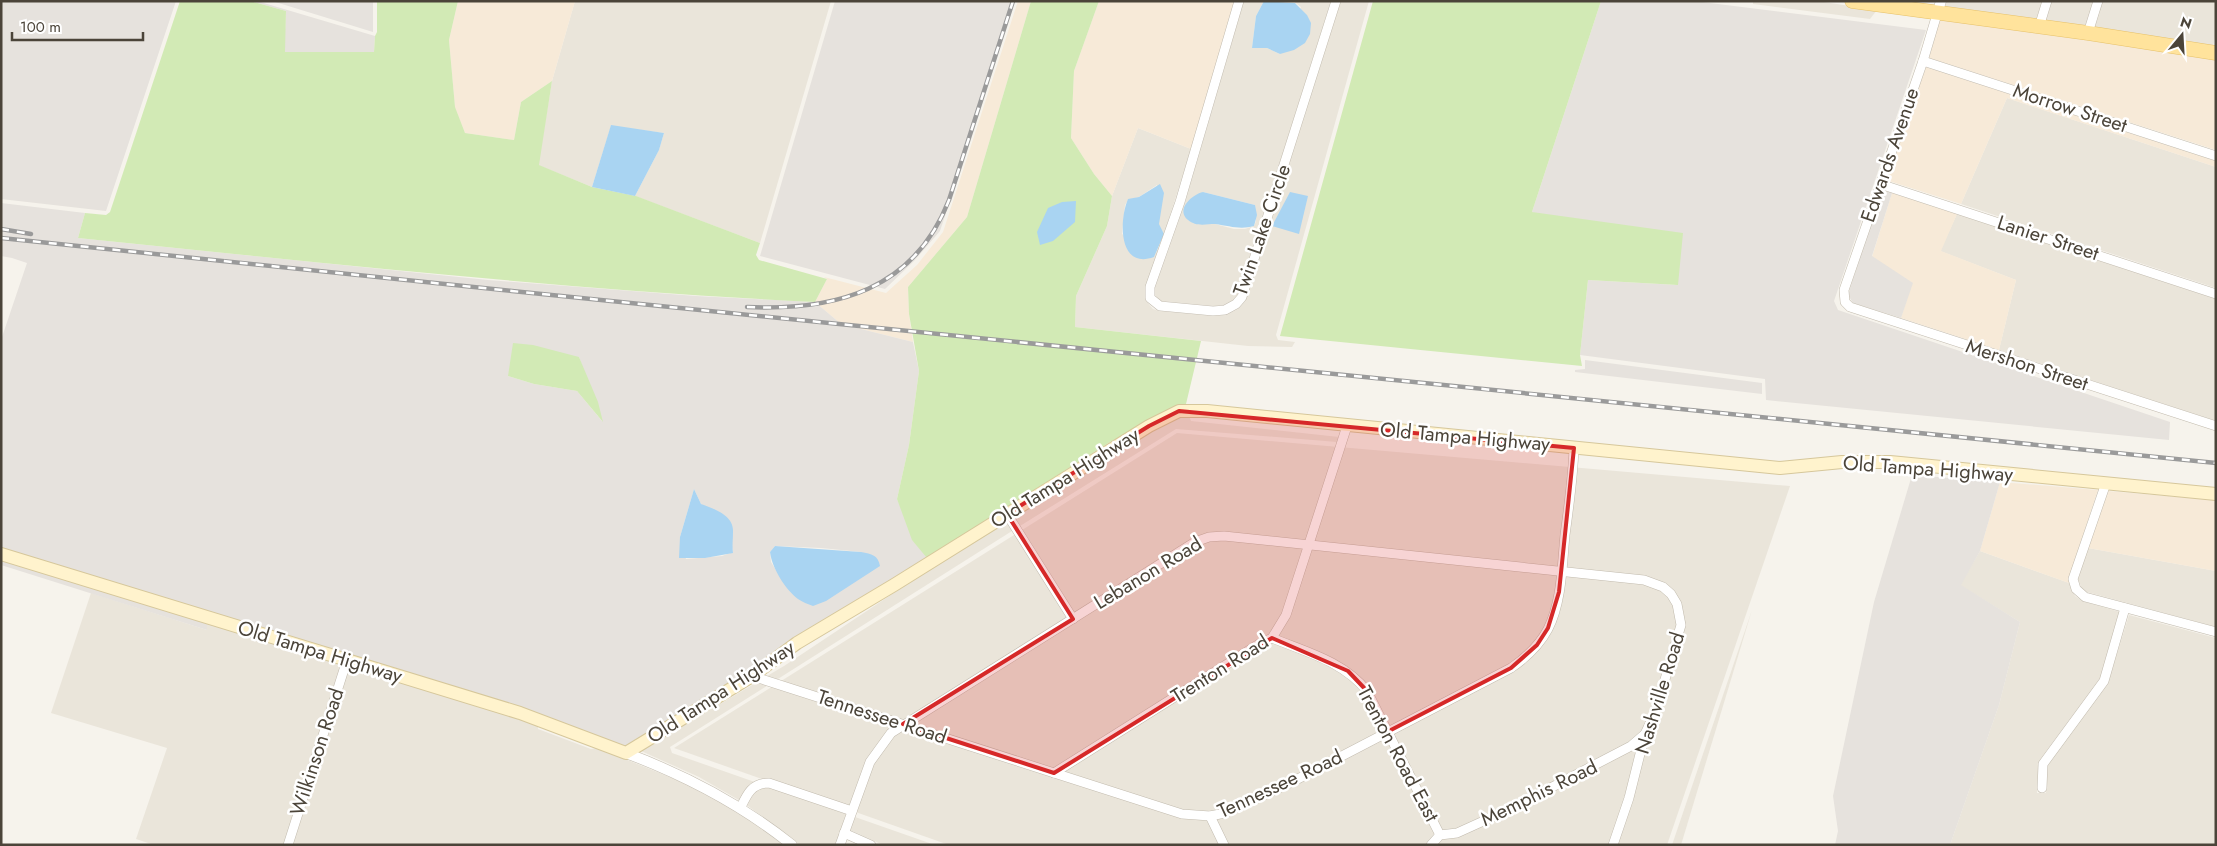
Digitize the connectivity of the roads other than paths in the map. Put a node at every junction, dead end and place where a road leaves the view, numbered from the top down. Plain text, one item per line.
1 (1239, 1) edge
2 (1336, 1) edge
3 (1852, 1) edge
4 (2047, 1) edge
5 (2098, 1) edge
6 (1939, 7) edge
7 (2039, 27) junction
8 (2088, 33) junction
9 (2216, 54) edge
10 (1923, 61) junction
11 (2216, 156) edge
12 (1880, 184) junction
13 (2216, 294) edge
14 (1844, 296) joint
15 (1347, 426) junction
16 (2216, 426) edge
17 (1574, 448) junction
18 (2106, 483) junction
19 (2216, 494) edge
20 (1008, 514) junction
21 (1309, 545) junction
22 (1, 554) edge
23 (1561, 572) junction
24 (2125, 608) junction
25 (1073, 618) junction
26 (2216, 632) edge
27 (1272, 638) junction
28 (347, 660) junction
29 (752, 676) junction
30 (903, 724) junction
31 (1387, 732) junction
32 (1645, 734) junction
33 (626, 753) junction
34 (1054, 773) junction
35 (2042, 788) dead end
36 (741, 807) junction
37 (852, 811) junction
38 (1210, 816) junction
39 (844, 833) junction
40 (1440, 835) junction
41 (288, 845) edge
42 (792, 845) edge
43 (840, 845) edge
44 (871, 845) edge
45 (1224, 845) edge
46 (1431, 845) edge
47 (1613, 845) edge

1 - 2 street, Twin Lake Circle
3 - 6 main road
4 - 7 street
5 - 8 street
6 - 7 main road
6 - 10 street, Edwards Avenue
7 - 8 main road
8 - 9 main road
10 - 11 street, Morrow Street
10 - 12 street, Edwards Avenue
12 - 13 street, Lanier Street
12 - 14 street, Edwards Avenue
14 - 16 street, Mershon Street
15 - 17 main road, Old Tampa Highway
15 - 20 main road, Old Tampa Highway
15 - 21 street, Trenton Road
17 - 18 main road, Old Tampa Highway
17 - 23 street, Tennessee Road
18 - 19 main road, Old Tampa Highway
18 - 24 street
20 - 25 street
20 - 29 main road, Old Tampa Highway
21 - 23 street, Lebanon Road
21 - 25 street, Lebanon Road
21 - 27 street, Trenton Road
22 - 28 main road, Old Tampa Highway
23 - 31 street, Tennessee Road
23 - 32 street, Nashville Road
24 - 26 street
24 - 35 street
25 - 30 street, Lebanon Road
27 - 31 street, Trenton Road East
27 - 34 street, Trenton Road
28 - 33 main road, Old Tampa Highway
28 - 41 street, Wilkinson Road
29 - 30 street, Tennessee Road
29 - 33 main road, Old Tampa Highway
30 - 34 street, Tennessee Road
30 - 37 street, Lebanon Road
31 - 38 street, Tennessee Road
31 - 40 street, Trenton Road East
32 - 40 street, Memphis Road
32 - 47 street, Nashville Road
33 - 36 street
34 - 38 street, Tennessee Road
36 - 37 street
36 - 42 street
37 - 39 street, Lebanon Road
38 - 45 street
39 - 43 street, Lebanon Road
39 - 44 street
40 - 46 street

